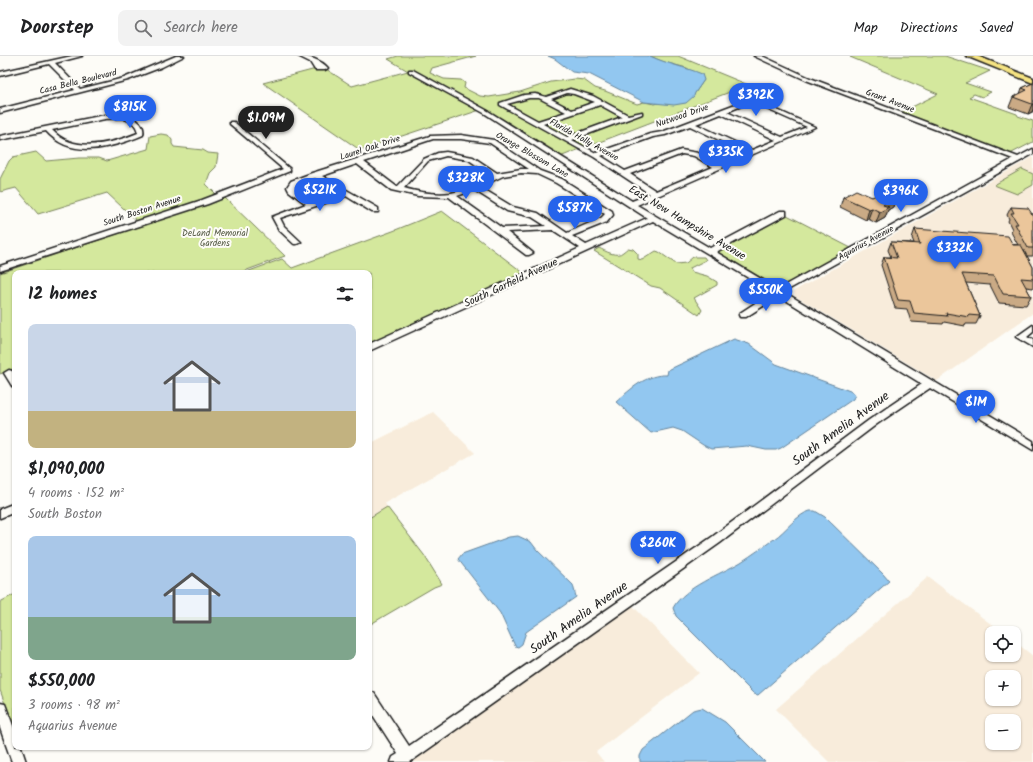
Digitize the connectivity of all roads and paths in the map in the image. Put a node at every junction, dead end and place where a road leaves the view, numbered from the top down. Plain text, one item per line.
1 (79, 56) edge
2 (181, 56) edge
3 (757, 56) edge
4 (970, 56) edge
5 (305, 57) edge
6 (313, 62) dead end
7 (51, 63) junction
8 (411, 71) dead end
9 (0, 74) edge
10 (1033, 81) edge
11 (79, 91) junction
12 (735, 93) dead end
13 (546, 99) junction
14 (752, 100) junction
15 (599, 103) junction
16 (0, 111) edge
17 (571, 112) junction
18 (722, 112) junction
19 (640, 113) dead end
20 (628, 118) junction
21 (232, 123) dead end
22 (537, 124) junction
23 (690, 124) junction
24 (48, 129) junction
25 (461, 137) joint
26 (0, 138) edge
27 (565, 140) junction
28 (782, 140) junction
29 (1033, 151) edge
30 (752, 153) junction
31 (596, 156) junction
32 (1018, 159) junction
33 (359, 162) junction
34 (719, 167) junction
35 (538, 172) junction
36 (625, 174) junction
37 (315, 175) junction
38 (497, 176) junction
39 (474, 187) junction
40 (399, 189) junction
41 (347, 193) junction
42 (656, 194) junction
43 (451, 195) junction
44 (592, 203) junction
45 (632, 204) junction
46 (312, 205) junction
47 (375, 210) dead end
48 (575, 211) dead end
49 (783, 213) dead end
50 (653, 218) junction
51 (554, 228) junction
52 (500, 230) junction
53 (566, 236) junction
54 (297, 242) dead end
55 (585, 248) junction
56 (711, 251) junction
57 (529, 253) dead end
58 (0, 269) edge
59 (778, 292) junction
60 (743, 314) dead end
61 (1033, 328) edge
62 (1033, 344) edge
63 (372, 347) edge
64 (9, 373) dead end
65 (12, 378) edge
66 (930, 383) junction
67 (1033, 446) edge
68 (12, 508) edge
69 (0, 514) edge
70 (372, 702) edge
71 (0, 709) edge
72 (12, 742) edge
73 (15, 750) edge
74 (403, 759) edge
75 (19, 762) edge

1 - 7 street
2 - 11 street, Casa Bella Boulevard
3 - 32 street, Grant Avenue
4 - 10 main road
5 - 6 street
7 - 9 street
7 - 11 street
8 - 45 street, East New Hampshire Avenue
11 - 16 street, Casa Bella Boulevard
12 - 14 street
13 - 15 street
13 - 17 street
13 - 22 street, Florida Holly Avenue
14 - 18 street, Nutwood Drive
14 - 28 street
15 - 17 street
15 - 20 street
17 - 22 street
18 - 23 street, Nutwood Drive
18 - 28 street
19 - 20 street
20 - 27 street
21 - 58 street, South Boston Avenue
22 - 27 street, Florida Holly Avenue
23 - 30 street
23 - 31 street, Nutwood Drive
24 - 24 street
24 - 26 street
25 - 33 street, Laurel Oak Drive
25 - 35 street, Orange Blossom Lane
27 - 31 street, Florida Holly Avenue
28 - 30 street
29 - 32 street, Aquarius Avenue
30 - 34 street
31 - 36 street, Florida Holly Avenue
32 - 59 street, Aquarius Avenue
33 - 37 street, Laurel Oak Drive
33 - 40 street
34 - 36 street
34 - 42 street
35 - 38 street
35 - 44 street, Orange Blossom Lane
36 - 42 street, Florida Holly Avenue
37 - 41 street
37 - 46 street, Laurel Oak Drive
38 - 39 street
38 - 40 street
39 - 43 street
39 - 51 street
40 - 43 street
41 - 46 street
41 - 47 street
42 - 45 street
43 - 52 street
44 - 48 street
44 - 53 street, Orange Blossom Lane
45 - 50 street, East New Hampshire Avenue
46 - 54 street
49 - 56 street
50 - 55 street, South Garfield Avenue
50 - 56 street, East New Hampshire Avenue
51 - 52 street
51 - 53 street
52 - 57 street
53 - 55 street
55 - 63 street, South Garfield Avenue
56 - 59 street, East New Hampshire Avenue
59 - 60 street, Aquarius Avenue
59 - 66 street, East New Hampshire Avenue
61 - 62 street
64 - 65 street
66 - 67 street, East New Hampshire Avenue
66 - 74 street, South Amelia Avenue
68 - 69 street
70 - 74 street
71 - 72 street
73 - 75 street

